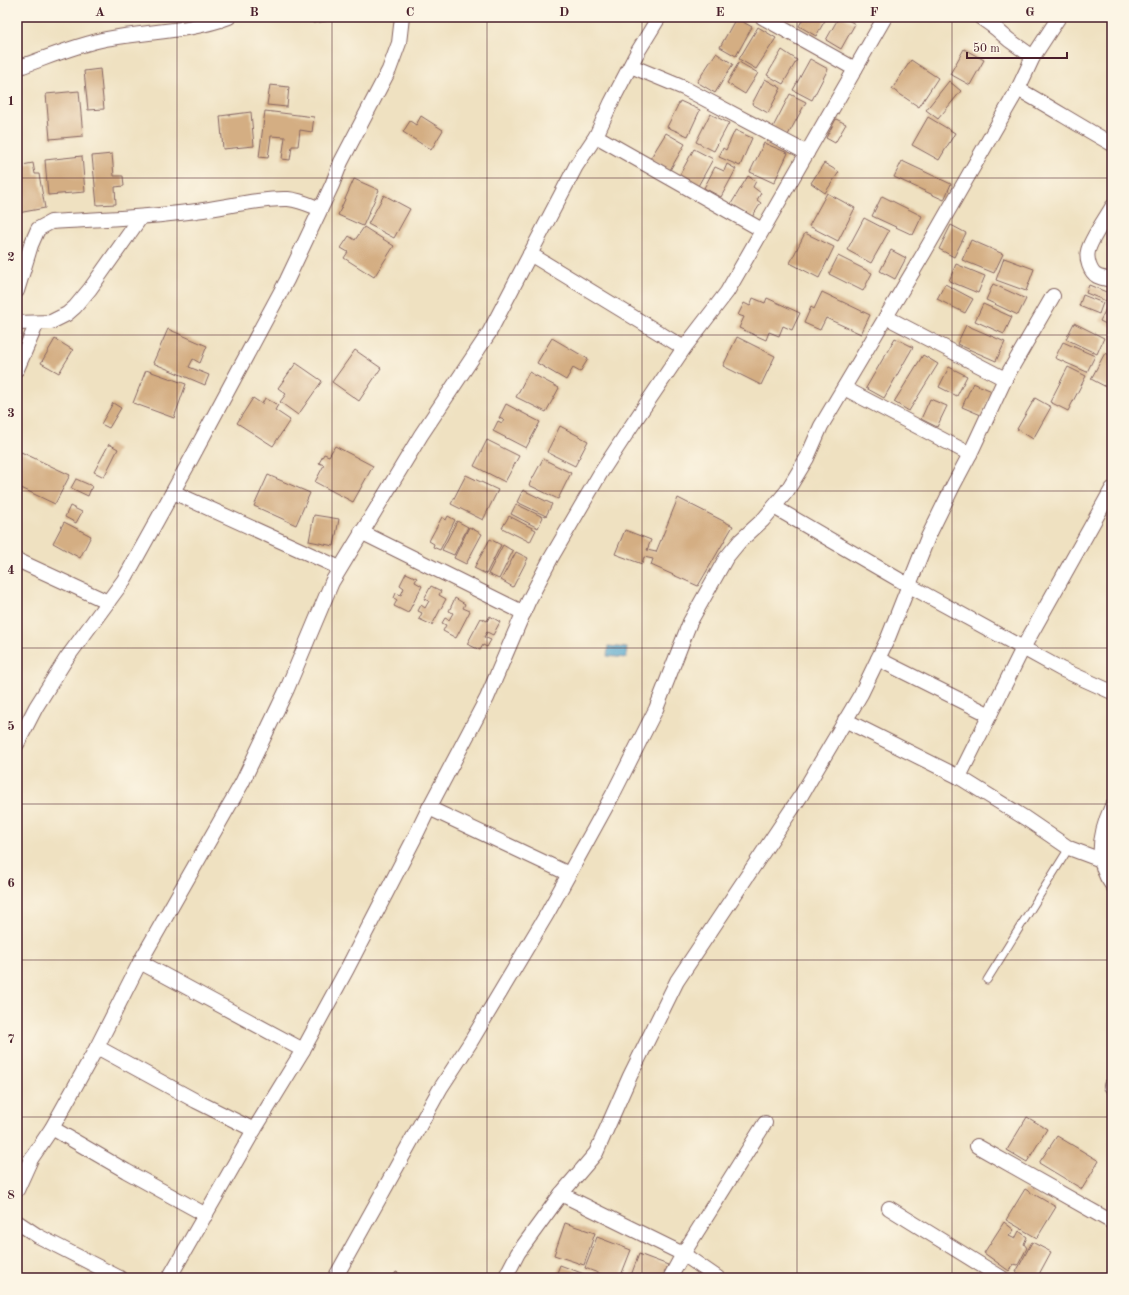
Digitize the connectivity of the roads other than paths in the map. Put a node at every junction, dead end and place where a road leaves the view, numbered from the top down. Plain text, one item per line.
1 (229, 17) edge
2 (402, 17) edge
3 (659, 17) edge
4 (762, 17) edge
5 (885, 17) edge
6 (980, 17) edge
7 (1059, 17) edge
8 (996, 22) edge
9 (1033, 57) junction
10 (631, 66) junction
11 (17, 68) edge
12 (855, 70) junction
13 (1018, 89) junction
14 (596, 136) junction
15 (1112, 144) edge
16 (807, 153) junction
17 (1112, 208) edge
18 (320, 209) junction
19 (141, 217) junction
20 (762, 230) junction
21 (530, 254) junction
22 (1112, 280) edge
23 (17, 291) edge
24 (1053, 296) dead end
25 (886, 317) junction
26 (17, 323) edge
27 (37, 323) junction
28 (684, 348) junction
29 (17, 369) edge
30 (1005, 379) junction
31 (844, 388) junction
32 (970, 454) junction
33 (1112, 488) edge
34 (173, 492) junction
35 (774, 508) junction
36 (361, 532) junction
37 (17, 560) edge
38 (340, 568) junction
39 (908, 585) junction
40 (108, 602) junction
41 (524, 613) junction
42 (1023, 648) junction
43 (878, 659) junction
44 (1112, 692) edge
45 (990, 715) junction
46 (845, 720) junction
47 (17, 744) edge
48 (959, 777) junction
49 (1112, 806) edge
50 (429, 808) junction
51 (1069, 848) junction
52 (1101, 860) junction
53 (569, 874) junction
54 (1112, 885) edge
55 (140, 962) junction
56 (987, 980) dead end
57 (97, 1047) junction
58 (303, 1050) junction
59 (765, 1123) dead end
60 (52, 1128) junction
61 (254, 1130) junction
62 (977, 1146) dead end
63 (17, 1190) edge
64 (561, 1194) junction
65 (889, 1208) dead end
66 (206, 1215) junction
67 (17, 1222) edge
68 (1112, 1222) edge
69 (683, 1254) junction
70 (120, 1278) edge
71 (169, 1278) edge
72 (334, 1278) edge
73 (504, 1278) edge
74 (670, 1278) edge
75 (718, 1278) edge
76 (1002, 1278) edge

1 - 11 street
2 - 18 street
3 - 10 street
4 - 12 street
5 - 12 street
6 - 8 street
7 - 9 street
8 - 9 street
9 - 13 street
10 - 14 street
10 - 16 street
12 - 16 street
13 - 15 street
13 - 25 street
14 - 20 street
14 - 21 street
16 - 20 street
17 - 22 street
18 - 19 street
18 - 34 street
19 - 23 street
19 - 27 street
20 - 28 street
21 - 28 street
21 - 36 street
24 - 30 street
25 - 30 street
25 - 31 street
26 - 27 street
27 - 29 street
28 - 41 street
30 - 32 street
31 - 32 street
31 - 35 street
32 - 39 street
33 - 42 street
34 - 38 street
34 - 40 street
35 - 39 street
35 - 53 street
36 - 38 street
36 - 41 street
37 - 40 street
38 - 55 street
39 - 42 street
39 - 43 street
40 - 47 street
41 - 50 street
42 - 44 street
42 - 45 street
43 - 45 street
43 - 46 street
45 - 48 street
46 - 48 street
46 - 64 street
48 - 51 street
49 - 52 street
50 - 53 street
50 - 58 street
51 - 52 street
51 - 56 lane
52 - 54 street
53 - 72 street
55 - 57 street
55 - 58 street
57 - 60 street
57 - 61 street
58 - 61 street
59 - 69 street
60 - 63 street
60 - 66 street
61 - 66 street
62 - 68 street
64 - 69 street
64 - 73 street
65 - 76 street
66 - 71 street
67 - 70 street
69 - 74 street
69 - 75 street

